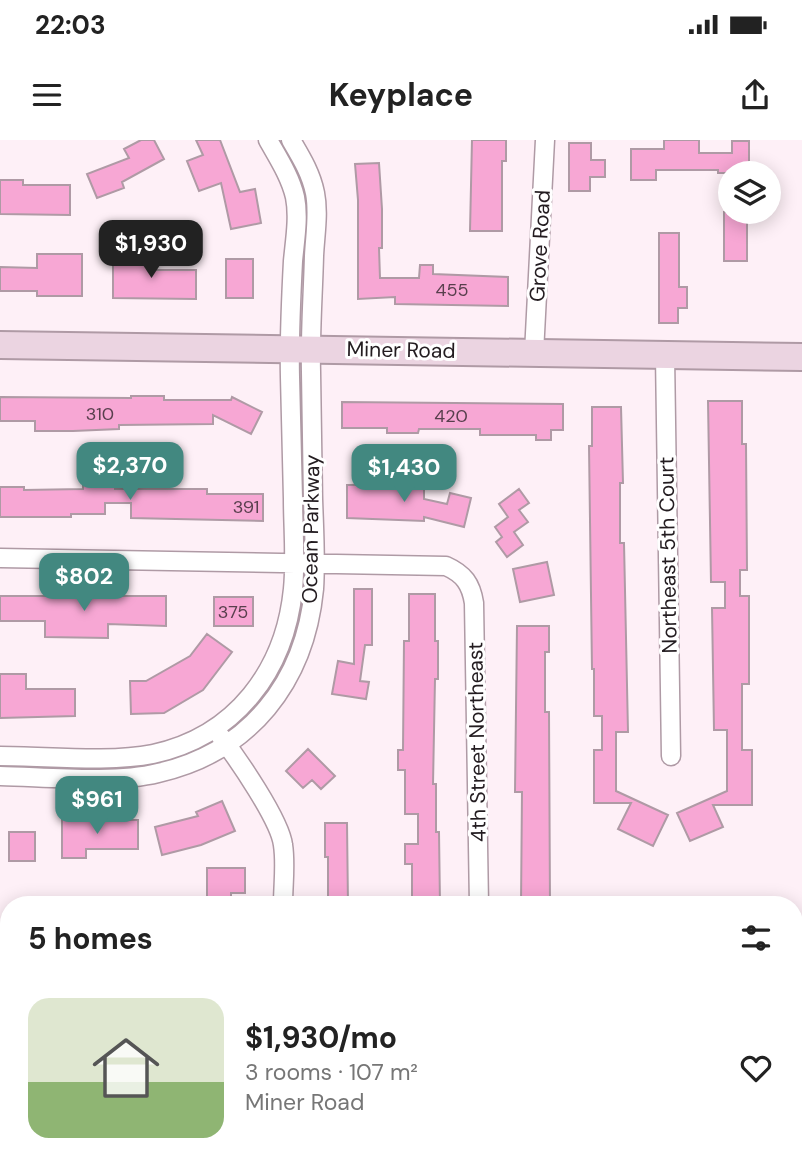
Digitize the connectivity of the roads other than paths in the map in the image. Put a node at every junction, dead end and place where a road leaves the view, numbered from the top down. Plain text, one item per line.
1 (268, 140) edge
2 (291, 140) edge
3 (545, 140) edge
4 (0, 345) edge
5 (300, 349) junction
6 (534, 352) junction
7 (665, 355) junction
8 (802, 357) edge
9 (0, 558) edge
10 (294, 562) junction
11 (314, 563) junction
12 (215, 729) junction
13 (227, 745) junction
14 (0, 756) edge
15 (671, 756) dead end
16 (0, 776) edge
17 (284, 896) edge
18 (479, 896) edge

1 - 5 street, Ocean Parkway
2 - 5 street, Ocean Parkway
3 - 6 street, Grove Road
4 - 5 street, Miner Road
5 - 6 street, Miner Road
5 - 10 street, Ocean Parkway
5 - 11 street, Ocean Parkway
6 - 7 street, Miner Road
7 - 8 street, Miner Road
7 - 15 street, Northeast 5th Court
9 - 10 street
10 - 11 street
10 - 12 street, Ocean Parkway
11 - 13 street, Ocean Parkway
11 - 18 street, 4th Street Northeast
12 - 13 street
12 - 14 street, Ocean Parkway
13 - 16 street, Ocean Parkway
13 - 17 street

